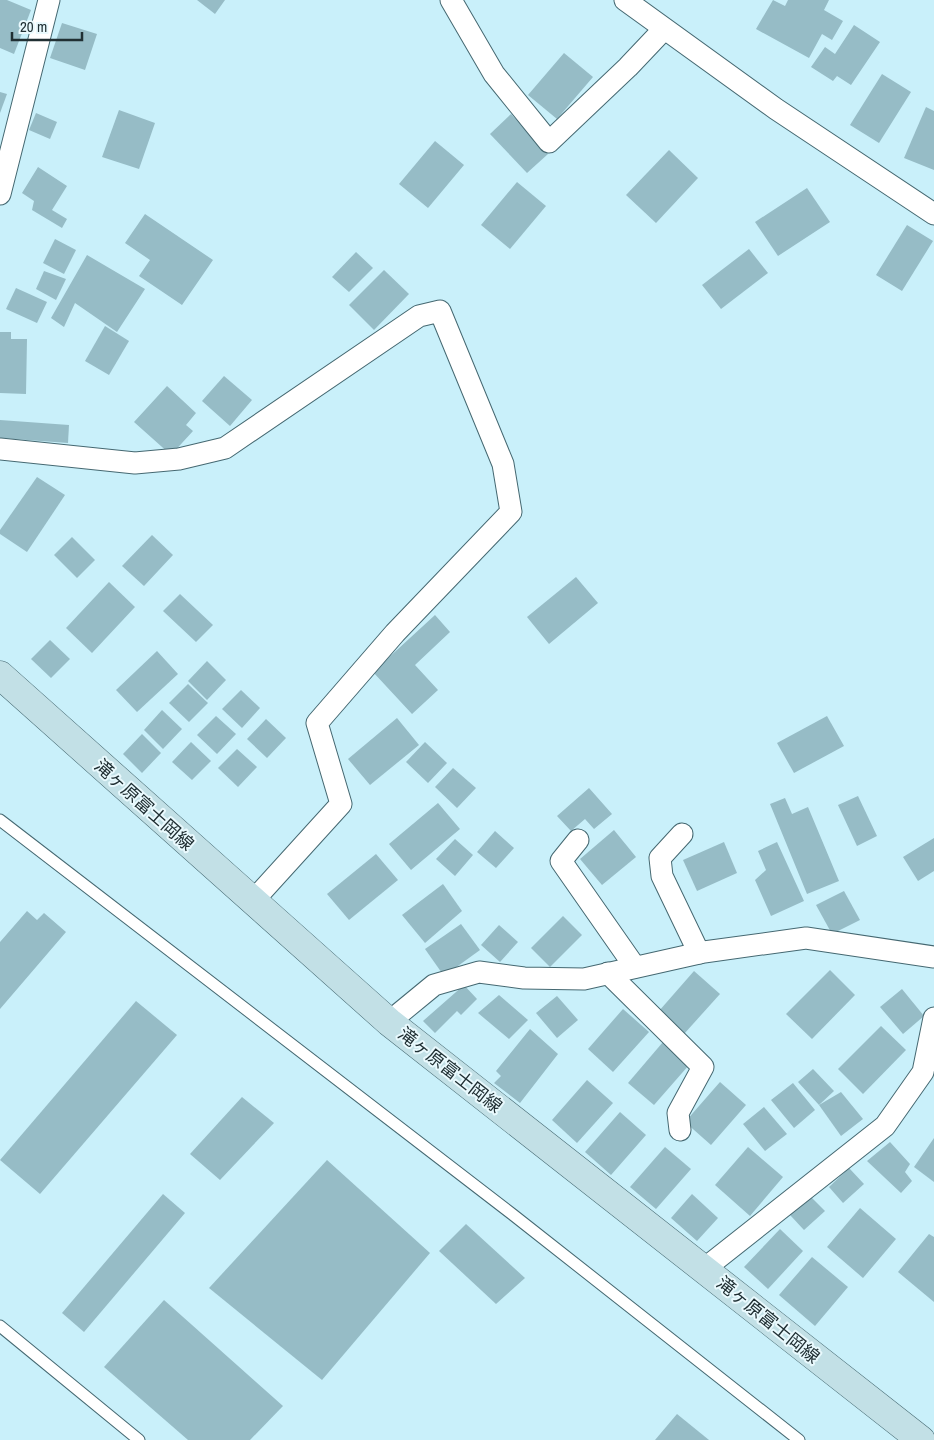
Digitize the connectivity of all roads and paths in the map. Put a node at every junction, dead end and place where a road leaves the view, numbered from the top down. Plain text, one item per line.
1 (49, 0) edge
2 (451, 0) edge
3 (625, 0) edge
4 (664, 29) junction
5 (0, 194) edge
6 (934, 214) edge
7 (0, 449) edge
8 (0, 675) edge
9 (0, 820) edge
10 (682, 834) dead end
11 (578, 840) dead end
12 (252, 902) junction
13 (698, 953) junction
14 (934, 957) edge
15 (635, 967) junction
16 (608, 973) junction
17 (934, 1018) edge
18 (389, 1022) junction
19 (680, 1130) dead end
20 (704, 1269) junction
21 (0, 1326) edge
22 (140, 1440) edge
23 (799, 1440) edge
24 (921, 1440) edge

1 - 5 street
2 - 4 street
3 - 4 street
4 - 6 street
7 - 12 street
8 - 12 main road, 滝ヶ原富士岡線
9 - 23 lane
10 - 13 street
11 - 15 street
12 - 18 main road, 滝ヶ原富士岡線
13 - 14 street
13 - 15 street
15 - 16 street
16 - 18 street
16 - 19 street
17 - 20 street
18 - 20 main road, 滝ヶ原富士岡線
20 - 24 main road, 滝ヶ原富士岡線
21 - 22 lane

